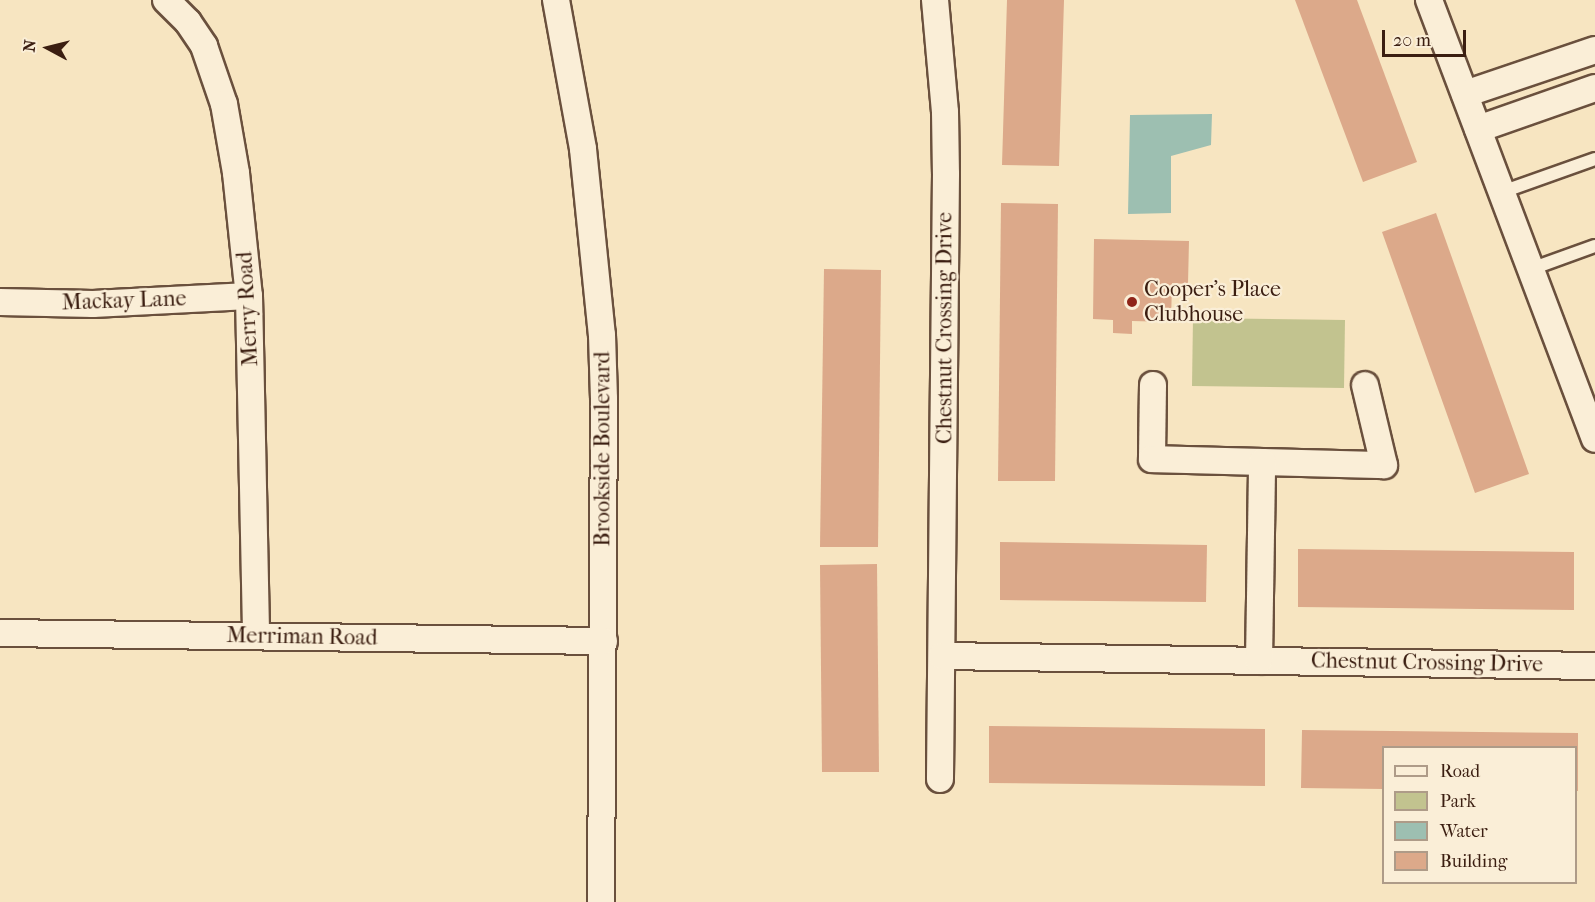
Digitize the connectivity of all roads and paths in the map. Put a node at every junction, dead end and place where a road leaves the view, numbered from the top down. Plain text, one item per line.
1 (166, 0) edge
2 (556, 0) edge
3 (935, 0) edge
4 (1429, 0) edge
5 (1595, 50) edge
6 (1595, 87) edge
7 (1465, 94) junction
8 (1478, 129) junction
9 (1595, 159) edge
10 (1502, 192) junction
11 (1595, 246) edge
12 (1531, 269) junction
13 (249, 296) junction
14 (0, 302) edge
15 (1153, 385) dead end
16 (1365, 385) dead end
17 (1595, 439) edge
18 (1262, 462) junction
19 (0, 633) edge
20 (256, 636) junction
21 (603, 641) junction
22 (942, 656) junction
23 (1259, 661) junction
24 (1595, 666) edge
25 (940, 779) dead end
26 (601, 902) edge

1 - 13 street, Merry Road
2 - 21 street, Brookside Boulevard
3 - 22 street, Chestnut Crossing Drive
4 - 7 street
5 - 7 street
6 - 8 street
7 - 8 street
8 - 10 street
9 - 10 lane
10 - 12 street
11 - 12 lane
12 - 17 street
13 - 14 street, Mackay Lane
13 - 20 street, Merry Road
15 - 18 street
16 - 18 street
18 - 23 street
19 - 20 street, Merriman Road
20 - 21 street, Merriman Road
21 - 26 street, Brookside Boulevard
22 - 23 street, Chestnut Crossing Drive
22 - 25 street, Chestnut Crossing Drive
23 - 24 street, Chestnut Crossing Drive

